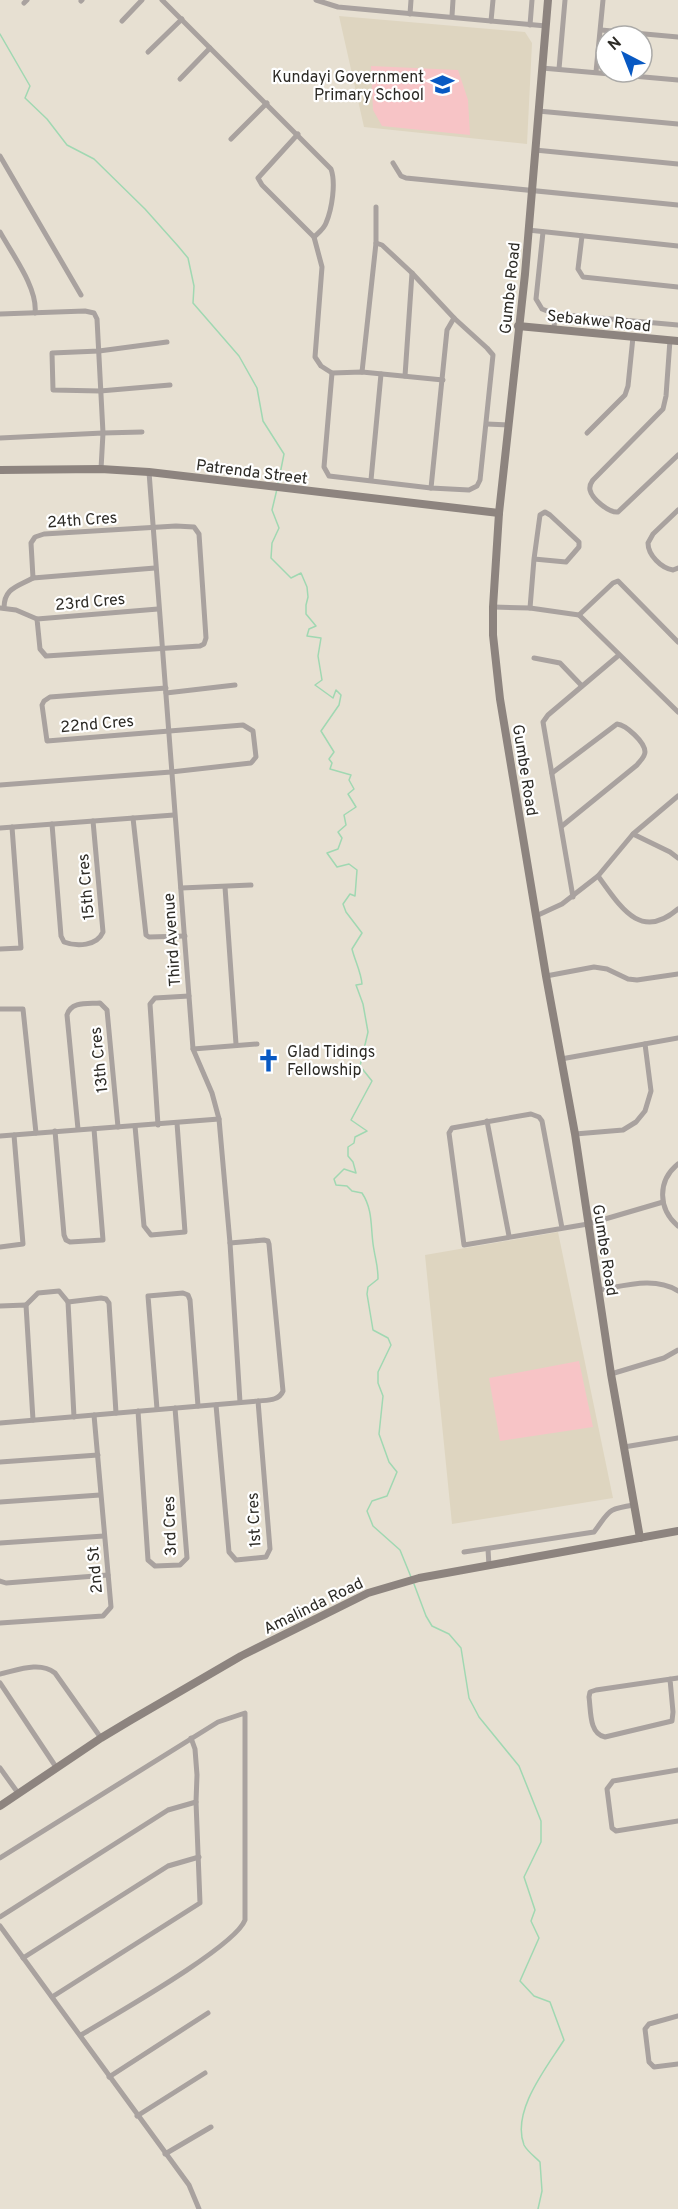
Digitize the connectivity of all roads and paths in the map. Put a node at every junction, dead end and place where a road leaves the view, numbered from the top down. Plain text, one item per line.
1 (142, 0) edge
2 (162, 0) edge
3 (316, 0) edge
4 (411, 0) edge
5 (453, 0) edge
6 (493, 0) edge
7 (532, 0) edge
8 (548, 0) edge
9 (565, 0) edge
10 (603, 0) edge
11 (410, 14) junction
12 (452, 16) junction
13 (182, 19) junction
14 (122, 21) dead end
15 (491, 21) junction
16 (601, 24) edge
17 (530, 25) junction
18 (546, 26) junction
19 (654, 35) edge
20 (678, 37) edge
21 (210, 48) junction
22 (148, 52) dead end
23 (542, 68) junction
24 (559, 69) junction
25 (594, 72) edge
26 (654, 78) edge
27 (180, 79) dead end
28 (678, 80) edge
29 (267, 104) junction
30 (538, 111) junction
31 (678, 124) edge
32 (298, 134) junction
33 (231, 139) dead end
34 (535, 150) junction
35 (0, 156) edge
36 (393, 163) dead end
37 (678, 164) edge
38 (531, 190) junction
39 (678, 205) edge
40 (376, 207) dead end
41 (528, 230) junction
42 (0, 232) edge
43 (543, 232) junction
44 (582, 236) junction
45 (314, 237) junction
46 (376, 243) junction
47 (678, 246) edge
48 (412, 273) junction
49 (678, 287) edge
50 (81, 295) dead end
51 (35, 313) junction
52 (0, 314) edge
53 (555, 314) junction
54 (454, 318) junction
55 (678, 325) edge
56 (518, 326) junction
57 (554, 329) junction
58 (633, 337) junction
59 (674, 340) edge
60 (167, 342) dead end
61 (99, 351) junction
62 (362, 372) junction
63 (332, 373) junction
64 (381, 374) junction
65 (405, 376) junction
66 (443, 380) junction
67 (170, 385) dead end
68 (100, 391) junction
69 (487, 424) junction
70 (509, 425) junction
71 (142, 432) dead end
72 (103, 433) junction
73 (587, 433) dead end
74 (0, 438) edge
75 (678, 455) edge
76 (101, 469) junction
77 (0, 470) edge
78 (149, 472) junction
79 (371, 480) junction
80 (431, 488) junction
81 (678, 510) edge
82 (499, 513) junction
83 (153, 528) junction
84 (534, 559) junction
85 (155, 568) junction
86 (678, 568) edge
87 (33, 578) junction
88 (493, 607) junction
89 (2, 608) edge
90 (530, 608) junction
91 (158, 609) junction
92 (579, 615) junction
93 (37, 619) junction
94 (678, 642) edge
95 (163, 650) junction
96 (619, 655) junction
97 (534, 658) dead end
98 (234, 685) dead end
99 (582, 686) junction
100 (166, 690) junction
101 (678, 712) edge
102 (169, 731) junction
103 (171, 772) junction
104 (552, 773) junction
105 (0, 785) edge
106 (678, 796) edge
107 (174, 815) junction
108 (134, 818) junction
109 (93, 821) junction
110 (52, 824) junction
111 (562, 826) junction
112 (12, 827) junction
113 (0, 828) edge
114 (633, 834) junction
115 (678, 858) edge
116 (598, 876) junction
117 (251, 885) dead end
118 (225, 887) junction
119 (181, 888) junction
120 (573, 897) junction
121 (678, 909) edge
122 (536, 916) junction
123 (185, 936) junction
124 (0, 949) edge
125 (678, 975) edge
126 (546, 976) junction
127 (189, 996) junction
128 (0, 1009) edge
129 (678, 1038) edge
130 (236, 1044) junction
131 (257, 1044) dead end
132 (645, 1044) junction
133 (193, 1049) junction
134 (561, 1059) junction
135 (219, 1119) junction
136 (487, 1121) junction
137 (177, 1123) junction
138 (158, 1125) junction
139 (135, 1126) junction
140 (118, 1128) junction
141 (78, 1129) junction
142 (94, 1129) junction
143 (55, 1131) junction
144 (36, 1133) junction
145 (575, 1134) junction
146 (14, 1135) junction
147 (0, 1136) edge
148 (678, 1164) edge
149 (663, 1202) junction
150 (588, 1224) junction
151 (678, 1226) edge
152 (562, 1228) junction
153 (509, 1236) junction
154 (230, 1243) junction
155 (0, 1247) edge
156 (599, 1290) junction
157 (678, 1291) edge
158 (68, 1302) junction
159 (26, 1305) junction
160 (0, 1306) edge
161 (678, 1350) edge
162 (610, 1374) junction
163 (258, 1401) junction
164 (240, 1402) junction
165 (216, 1405) junction
166 (198, 1406) junction
167 (175, 1408) junction
168 (157, 1409) junction
169 (138, 1411) junction
170 (116, 1413) junction
171 (94, 1415) junction
172 (74, 1416) junction
173 (33, 1420) junction
174 (0, 1423) edge
175 (678, 1438) edge
176 (624, 1448) junction
177 (98, 1455) junction
178 (0, 1462) edge
179 (100, 1495) junction
180 (0, 1502) edge
181 (634, 1505) junction
182 (678, 1532) edge
183 (104, 1536) junction
184 (640, 1538) junction
185 (0, 1543) edge
186 (488, 1549) junction
187 (464, 1552) dead end
188 (489, 1566) junction
189 (108, 1575) junction
190 (0, 1581) edge
191 (0, 1623) edge
192 (0, 1674) edge
193 (678, 1678) edge
194 (670, 1679) junction
195 (0, 1683) edge
196 (101, 1738) junction
197 (191, 1738) junction
198 (56, 1767) junction
199 (0, 1768) edge
200 (678, 1770) edge
201 (18, 1793) junction
202 (196, 1802) junction
203 (0, 1806) edge
204 (678, 1821) edge
205 (199, 1857) junction
206 (0, 1858) edge
207 (0, 1917) edge
208 (0, 1926) edge
209 (23, 1958) junction
210 (52, 1997) junction
211 (208, 2013) dead end
212 (678, 2016) edge
213 (81, 2035) junction
214 (678, 2064) edge
215 (205, 2073) dead end
216 (109, 2077) junction
217 (137, 2116) junction
218 (211, 2127) dead end
219 (165, 2154) junction
220 (199, 2209) edge

1 - 14 street
2 - 13 street
3 - 11 street
4 - 11 street
5 - 12 street
6 - 15 street
7 - 17 street
8 - 18 street, Gumbe Road
9 - 24 street
10 - 16 street
11 - 12 street
12 - 15 street
13 - 21 street
13 - 22 street
15 - 17 street
17 - 18 street
18 - 23 street, Gumbe Road
19 - 20 street
21 - 27 street
21 - 29 street
23 - 24 street
23 - 30 street, Gumbe Road
24 - 25 street
26 - 28 street
29 - 32 street
29 - 33 street
30 - 31 street
30 - 34 street, Gumbe Road
32 - 45 street
32 - 45 street
34 - 37 street
34 - 38 street, Gumbe Road
35 - 50 street
36 - 38 street
38 - 39 street
38 - 41 street, Gumbe Road
40 - 46 street
41 - 43 street
41 - 56 street, Gumbe Road
42 - 51 street
43 - 44 street
43 - 53 street
44 - 47 street
44 - 49 street
45 - 63 street
46 - 48 street
46 - 62 street
48 - 54 street
48 - 65 street
51 - 52 street
51 - 61 street
53 - 55 street
53 - 57 street
54 - 66 street
54 - 69 street
56 - 57 street, Sebakwe Road
56 - 70 street, Gumbe Road
57 - 58 street, Sebakwe Road
58 - 59 street, Sebakwe Road
58 - 73 street
59 - 75 street
60 - 61 street
61 - 68 street
61 - 68 street
62 - 63 street
62 - 64 street
63 - 79 street
64 - 65 street
64 - 79 street
65 - 66 street
66 - 80 street
67 - 68 street
68 - 72 street
69 - 70 street
69 - 80 street
70 - 82 street, Gumbe Road
71 - 72 street
72 - 74 street
72 - 76 street
76 - 77 street, Patrenda Street
76 - 78 street, Patrenda Street
78 - 82 street, Patrenda Street
78 - 83 street, Third Avenue
79 - 80 street
81 - 86 street
82 - 88 street, Gumbe Road
83 - 85 street, Third Avenue
83 - 87 street, 24th Cres
83 - 95 street, 24th Cres
84 - 84 street
84 - 90 street
85 - 87 street
85 - 91 street, Third Avenue
87 - 89 street
88 - 90 street
88 - 122 street, Gumbe Road
89 - 93 street
90 - 92 street
91 - 93 street, 23rd Cres
91 - 95 street, Third Avenue
92 - 94 street
92 - 96 street
93 - 95 street, 23rd Cres
95 - 100 street, Third Avenue
96 - 99 street
96 - 101 street
97 - 99 street
98 - 100 street
99 - 104 street
100 - 102 street, Third Avenue
100 - 102 street, 22nd Cres
102 - 103 street, Third Avenue
102 - 103 street
103 - 105 street
103 - 107 street, Third Avenue
104 - 111 street
104 - 111 street
106 - 114 street
107 - 108 street
107 - 119 street, Third Avenue
108 - 109 street
108 - 123 street
109 - 110 street
109 - 110 street, 15th Cres
110 - 112 street
111 - 120 street
112 - 113 street
112 - 124 street
114 - 115 street
114 - 116 street
116 - 120 street
116 - 121 street
117 - 118 street
118 - 119 street
118 - 130 street
119 - 123 street, Third Avenue
120 - 122 street
122 - 126 street, Gumbe Road
123 - 127 street, Third Avenue
125 - 126 street
126 - 134 street, Gumbe Road
127 - 133 street, Third Avenue
127 - 138 street
128 - 144 street
129 - 132 street
130 - 131 street
130 - 133 street
132 - 134 street
132 - 145 street
133 - 135 street, Third Avenue
134 - 145 street, Gumbe Road
135 - 137 street
135 - 154 street, Third Avenue
136 - 152 street
136 - 153 street
136 - 153 street
137 - 138 street
137 - 139 street
138 - 139 street
139 - 140 street
140 - 141 street, 13th Cres
140 - 142 street
141 - 142 street
141 - 143 street
142 - 143 street
143 - 144 street
144 - 146 street
145 - 150 street, Gumbe Road
146 - 147 street
146 - 155 street
148 - 149 street
149 - 150 street
149 - 151 street
150 - 152 street
150 - 156 street, Gumbe Road
152 - 153 street
154 - 163 street
154 - 164 street, Third Avenue
156 - 157 street
156 - 162 street, Gumbe Road
158 - 159 street
158 - 170 street
158 - 172 street
159 - 160 street
159 - 173 street
161 - 162 street
162 - 176 street, Gumbe Road
163 - 164 street
163 - 165 street, 1st Cres
164 - 165 street
165 - 166 street
166 - 167 street
166 - 168 street
167 - 168 street
167 - 169 street, 3rd Cres
168 - 169 street
169 - 170 street
170 - 171 street
171 - 172 street
171 - 177 street, 2nd St
172 - 173 street
173 - 174 street
175 - 176 street
176 - 181 street, Gumbe Road
177 - 178 street
177 - 179 street, 2nd St
179 - 180 street
179 - 183 street, 2nd St
181 - 184 street, Gumbe Road
181 - 186 street
182 - 184 street, Amalinda Road
183 - 185 street
183 - 189 street, 2nd St
184 - 188 street, Amalinda Road
186 - 187 street
186 - 188 street
188 - 196 street, Amalinda Road
189 - 190 street
189 - 191 street, 2nd St
192 - 196 street
193 - 194 street
194 - 194 street
195 - 198 street
196 - 198 street, Amalinda Road
197 - 202 street
197 - 206 street
197 - 213 street
198 - 201 street, Amalinda Road
199 - 201 street
200 - 204 street
201 - 203 street, Amalinda Road
202 - 205 street
202 - 207 street
205 - 209 street
205 - 210 street
208 - 209 street
209 - 210 street
210 - 213 street
211 - 216 street
212 - 214 street
213 - 216 street
215 - 217 street
216 - 217 street
217 - 219 street
218 - 219 street
219 - 220 street

